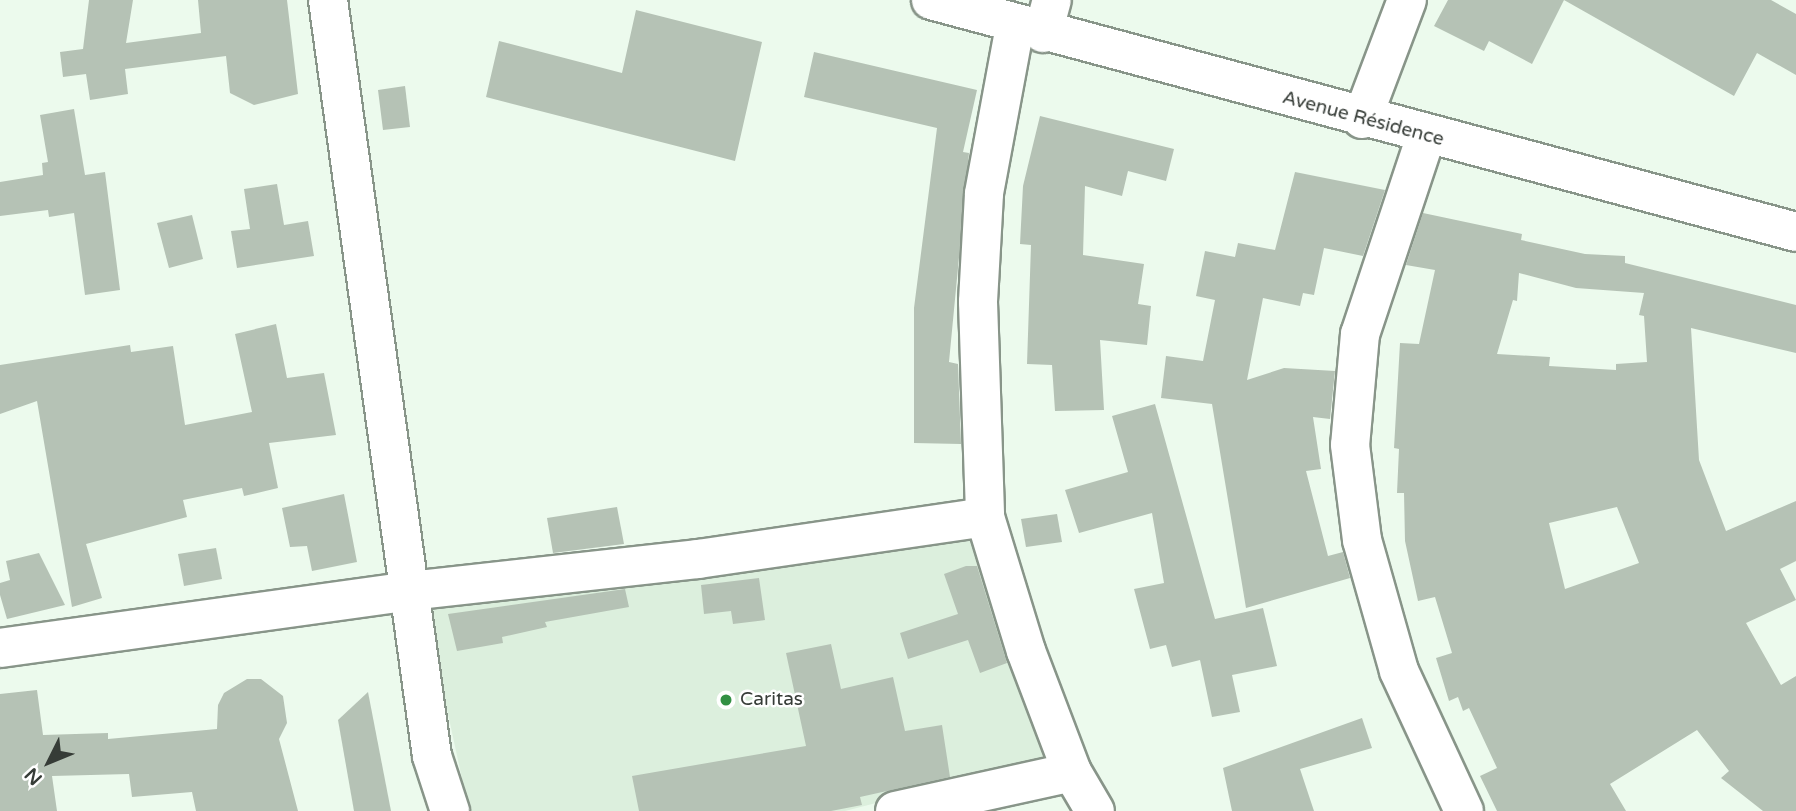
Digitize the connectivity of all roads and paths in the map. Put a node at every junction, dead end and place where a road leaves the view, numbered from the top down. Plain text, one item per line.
1 (328, 0) edge
2 (931, 0) edge
3 (1407, 0) edge
4 (1037, 20) edge
5 (1362, 118) junction
6 (1426, 136) junction
7 (1796, 232) edge
8 (985, 517) junction
9 (409, 591) junction
10 (0, 648) edge
11 (1072, 772) junction
12 (450, 811) edge
13 (895, 811) edge
14 (1095, 811) edge
15 (1464, 811) edge

1 - 9 street
2 - 4 street, Avenue Résidence
3 - 5 street
4 - 5 street, Avenue Résidence
4 - 8 street
5 - 6 street, Avenue Résidence
6 - 7 street, Avenue Résidence
6 - 15 street
8 - 9 street
8 - 11 street
9 - 10 street
9 - 12 street
11 - 13 street
11 - 14 street

